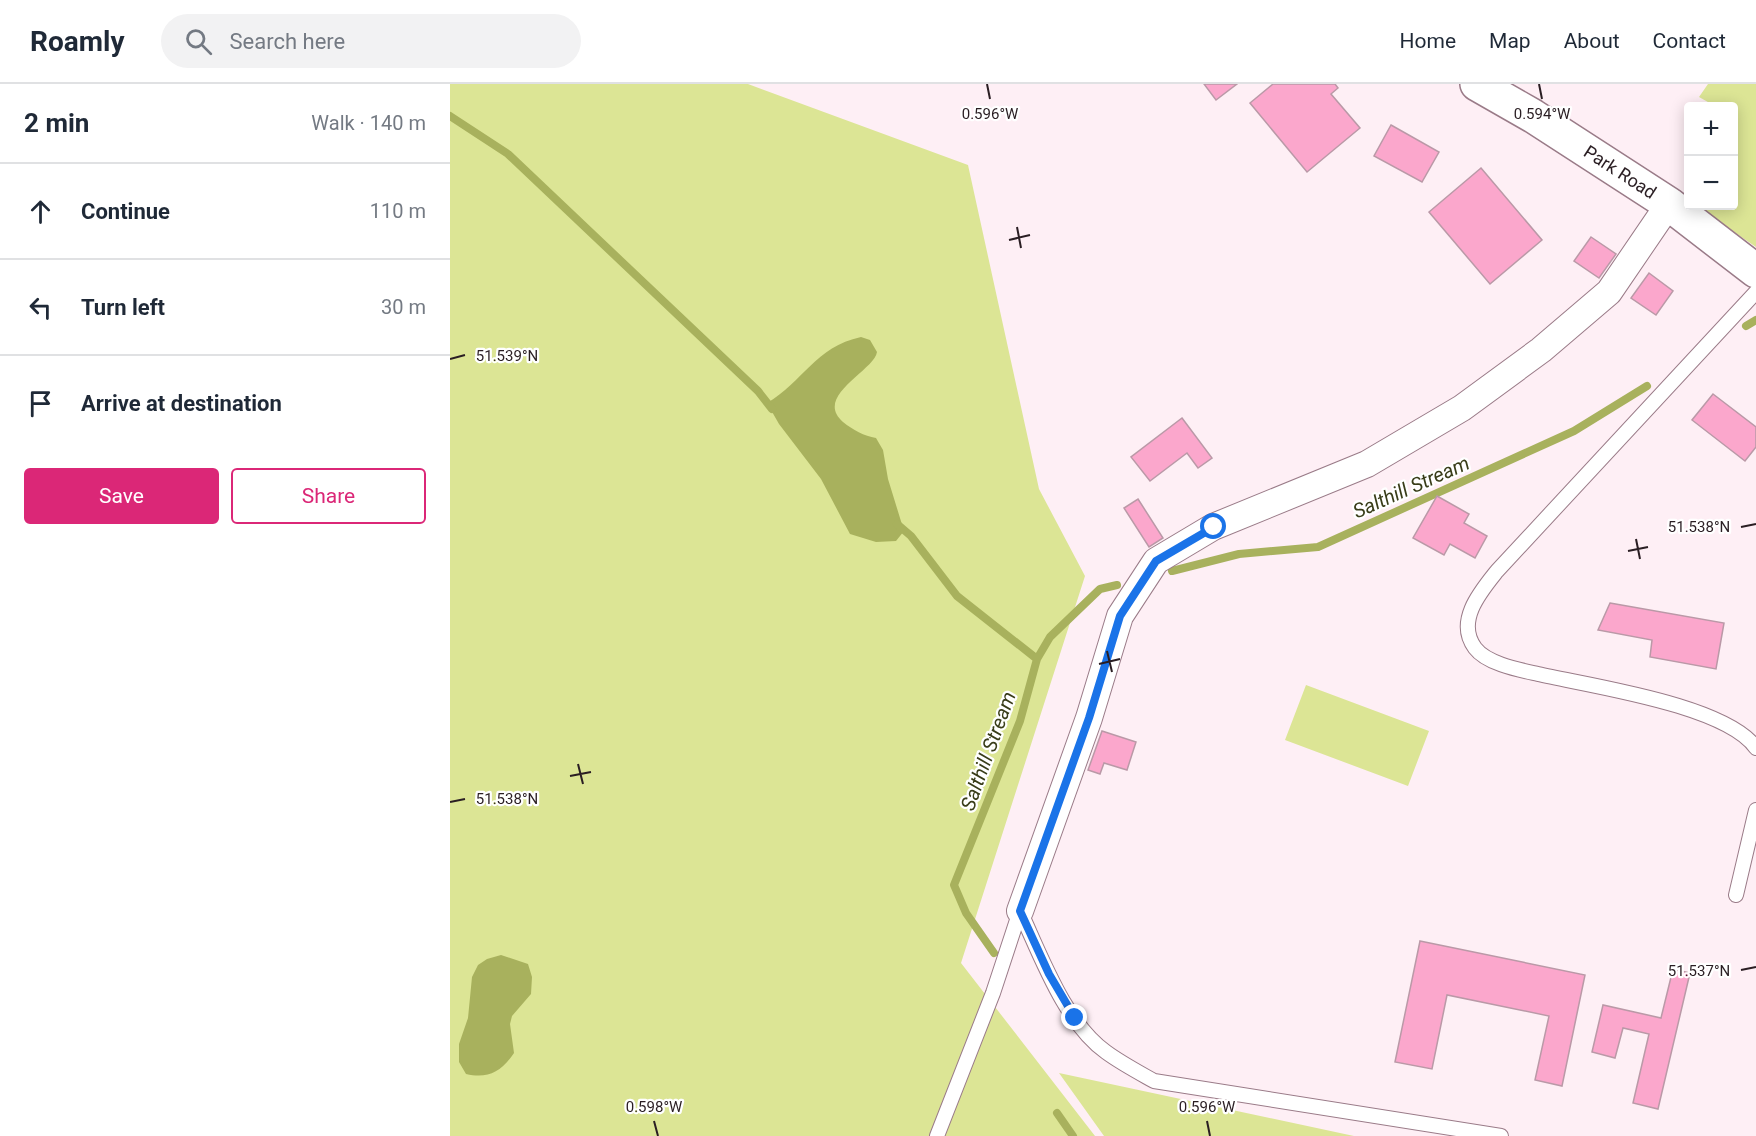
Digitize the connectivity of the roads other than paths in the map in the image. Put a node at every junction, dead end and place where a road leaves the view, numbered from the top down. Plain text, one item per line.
1 (1477, 84) edge
2 (1669, 204) junction
3 (1756, 271) edge
4 (1756, 292) edge
5 (1756, 748) edge
6 (1756, 810) edge
7 (1736, 895) dead end
8 (1020, 911) junction
9 (937, 1136) edge
10 (1501, 1136) edge

1 - 2 main road, Park Road
2 - 3 main road, Park Road
2 - 8 street
4 - 5 lane
6 - 7 lane
8 - 9 lane
8 - 10 lane

